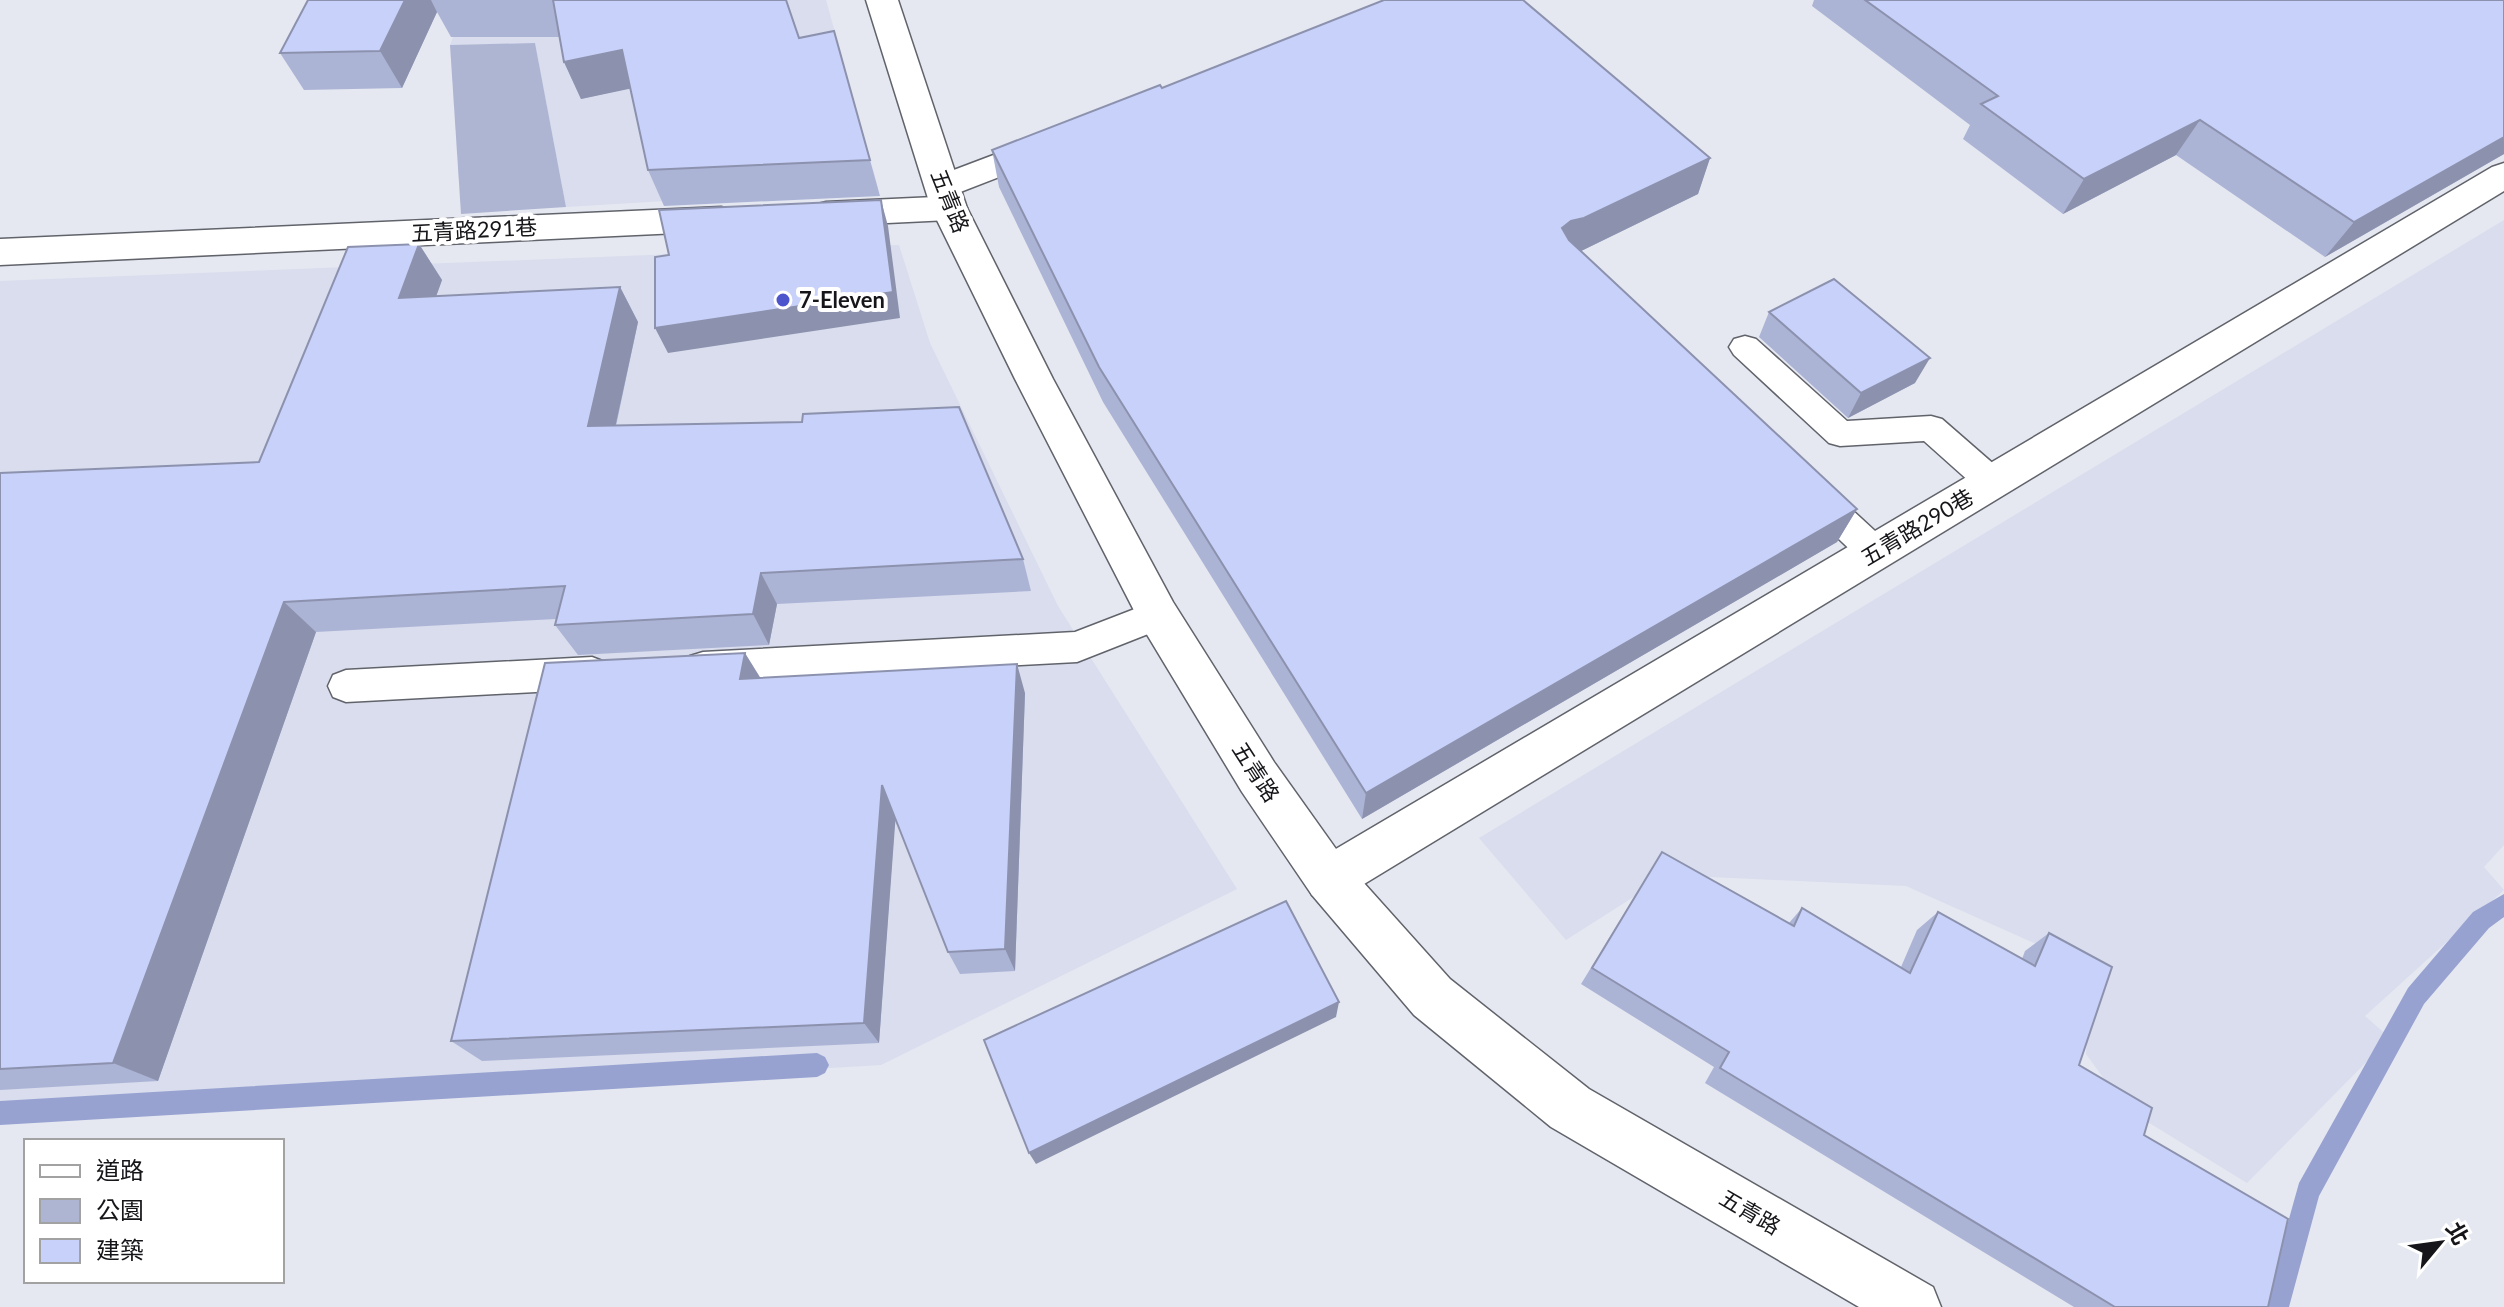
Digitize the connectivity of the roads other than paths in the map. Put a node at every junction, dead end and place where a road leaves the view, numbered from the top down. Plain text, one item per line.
1 (882, 0) edge
2 (1073, 136) edge
3 (2504, 175) edge
4 (946, 197) junction
5 (0, 252) edge
6 (1745, 347) dead end
7 (1794, 475) edge
8 (1992, 482) junction
9 (1875, 552) junction
10 (1158, 615) junction
11 (346, 686) dead end
12 (1329, 879) junction
13 (1913, 1307) edge

1 - 4 street, 五青路
2 - 4 street, 五青路291巷
3 - 8 street, 五青路290巷
4 - 5 street, 五青路291巷
4 - 10 street, 五青路
6 - 8 lane
7 - 9 lane
8 - 9 street, 五青路290巷
9 - 12 street, 五青路290巷
10 - 11 lane
10 - 12 street, 五青路
12 - 13 street, 五青路

